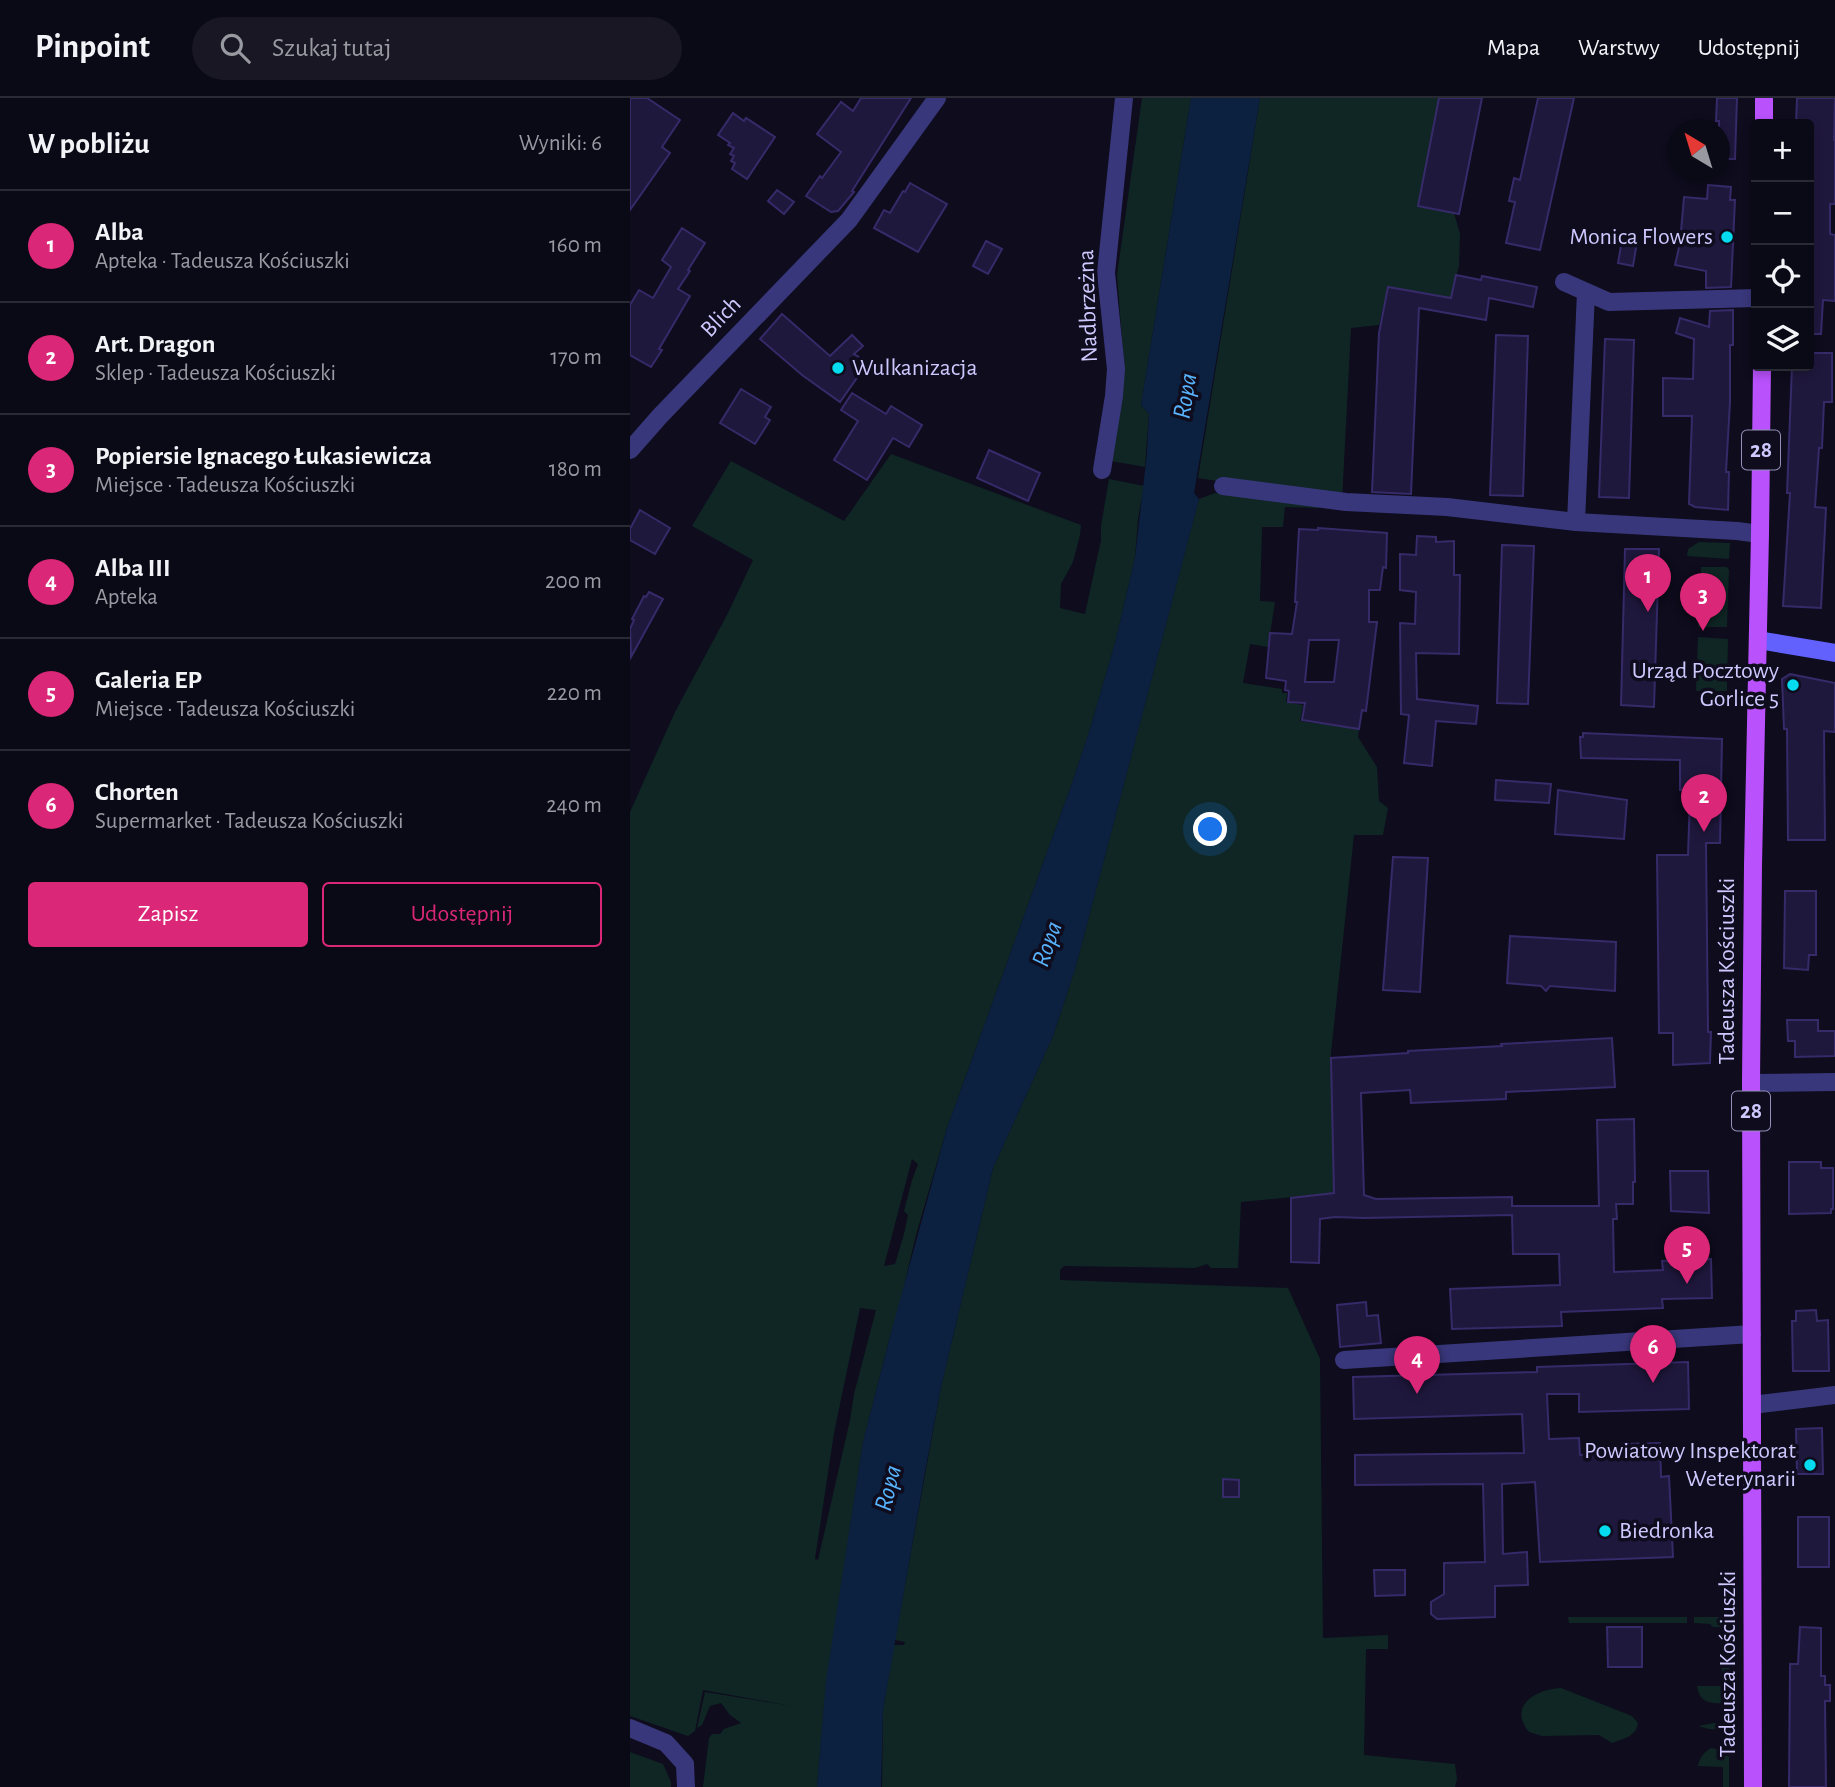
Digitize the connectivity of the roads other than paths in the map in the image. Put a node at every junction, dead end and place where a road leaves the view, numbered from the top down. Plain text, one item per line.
1 (937, 98) edge
2 (1124, 98) edge
3 (1764, 98) edge
4 (1764, 119) edge
5 (1564, 282) dead end
6 (1586, 292) junction
7 (1751, 298) edge
8 (1762, 371) edge
9 (630, 450) edge
10 (1102, 470) dead end
11 (1223, 486) dead end
12 (1576, 522) junction
13 (1760, 534) junction
14 (1758, 640) junction
15 (1835, 653) edge
16 (1835, 1082) edge
17 (1751, 1083) junction
18 (1752, 1334) junction
19 (1345, 1360) dead end
20 (1835, 1395) edge
21 (1752, 1405) junction
22 (630, 1728) edge
23 (686, 1787) edge
24 (1753, 1787) edge

1 - 9 street, Blich
2 - 10 street, Nadbrzeżna
3 - 4 main road
5 - 6 street
6 - 7 street
6 - 12 street
8 - 13 main road, Tadeusza Kościuszki / 28
11 - 12 street
12 - 13 street
13 - 14 main road, Tadeusza Kościuszki / 28
14 - 15 main road
14 - 17 main road, Tadeusza Kościuszki / 28
16 - 17 street
17 - 18 main road, Tadeusza Kościuszki / 28
18 - 19 street
18 - 21 main road, Tadeusza Kościuszki / 28
20 - 21 street
21 - 24 main road, Tadeusza Kościuszki / 28
22 - 23 street

